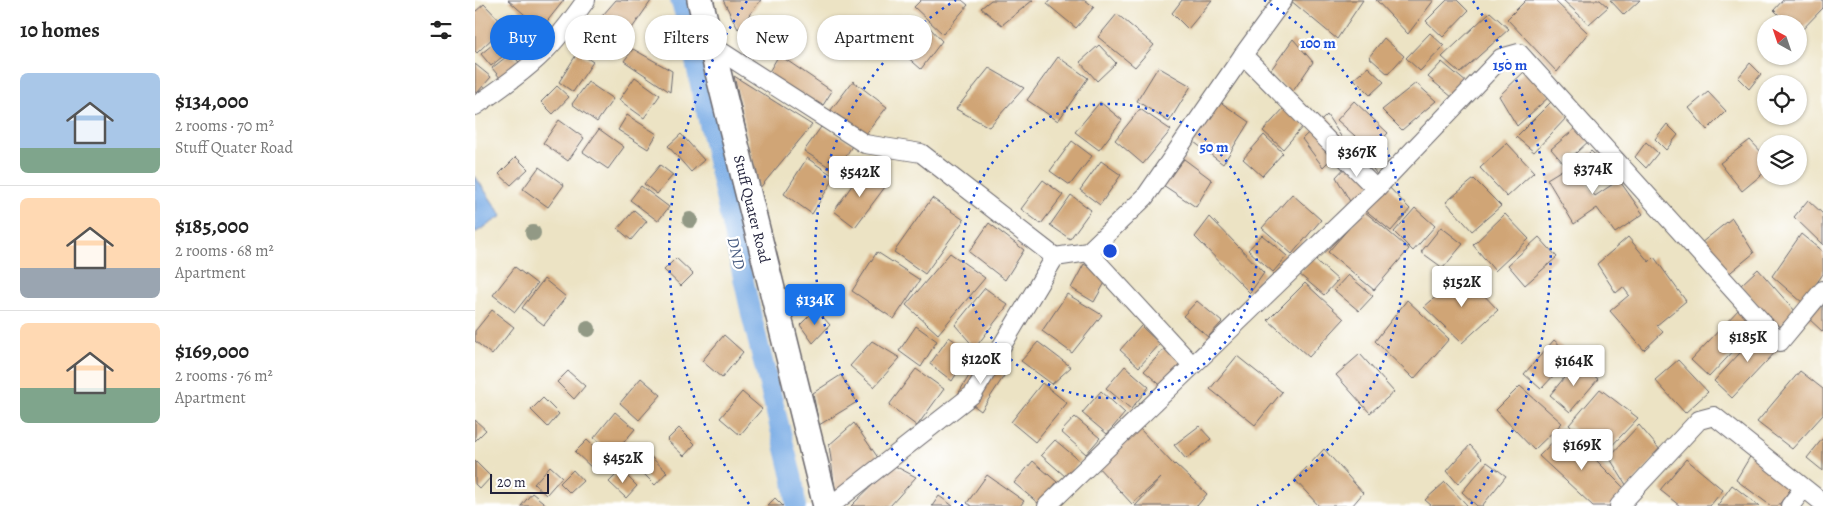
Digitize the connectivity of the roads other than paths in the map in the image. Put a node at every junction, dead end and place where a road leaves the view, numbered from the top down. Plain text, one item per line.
1 (586, 0) edge
2 (700, 0) edge
3 (1283, 0) edge
4 (704, 15) edge
5 (727, 55) edge
6 (1243, 55) junction
7 (715, 60) edge
8 (475, 106) edge
9 (1376, 189) junction
10 (1088, 252) junction
11 (1055, 257) junction
12 (1823, 290) edge
13 (1191, 365) junction
14 (1803, 489) junction
15 (1823, 503) edge
16 (826, 506) edge
17 (830, 506) edge
18 (1047, 506) edge
19 (1619, 506) edge
20 (1790, 506) edge

1 - 8 street
2 - 4 street, Stuff Quater Road
3 - 6 street
5 - 11 street
6 - 9 street
6 - 10 street
7 - 16 street, Stuff Quater Road
9 - 12 street
9 - 13 street
10 - 11 street
10 - 13 street
11 - 17 street
13 - 18 street
14 - 15 street
14 - 19 street
14 - 20 street

